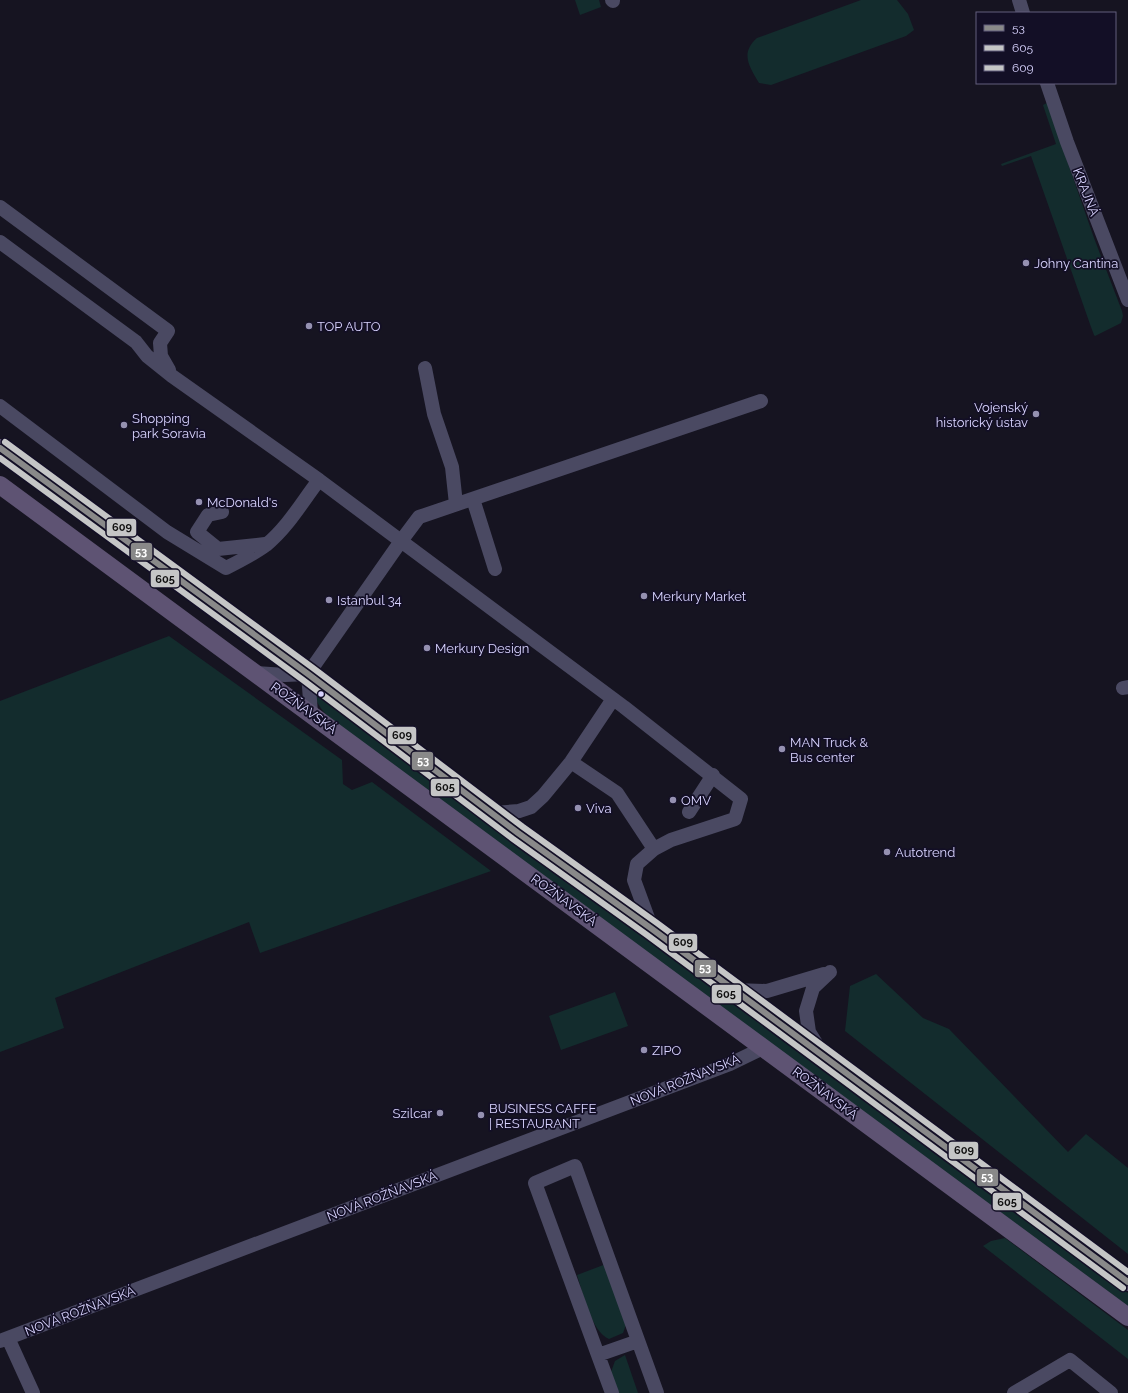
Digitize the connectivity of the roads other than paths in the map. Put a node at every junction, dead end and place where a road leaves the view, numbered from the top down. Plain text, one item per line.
1 (1019, 0) edge
2 (1024, 12) edge
3 (1047, 84) edge
4 (0, 208) edge
5 (0, 242) edge
6 (1128, 300) edge
7 (160, 343) junction
8 (139, 346) junction
9 (425, 368) dead end
10 (172, 376) junction
11 (761, 401) dead end
12 (0, 406) edge
13 (0, 448) edge
14 (319, 480) junction
15 (0, 484) edge
16 (473, 499) junction
17 (456, 504) junction
18 (222, 512) dead end
19 (400, 541) junction
20 (267, 544) junction
21 (495, 569) dead end
22 (256, 673) junction
23 (308, 674) junction
24 (613, 699) junction
25 (311, 713) junction
26 (571, 762) junction
27 (713, 775) junction
28 (689, 812) dead end
29 (494, 814) junction
30 (654, 849) junction
31 (652, 929) junction
32 (734, 990) junction
33 (763, 1048) junction
34 (825, 1058) junction
35 (1128, 1282) edge
36 (1128, 1317) edge
37 (4, 1340) edge
38 (638, 1341) junction
39 (598, 1355) junction
40 (33, 1393) edge
41 (612, 1393) edge
42 (657, 1393) edge
43 (1014, 1393) edge
44 (1111, 1393) edge

1 - 2 street
3 - 6 street, KRAJNÁ
4 - 7 street
5 - 8 street
7 - 8 street
7 - 10 street
8 - 10 street
9 - 17 street
10 - 14 street
11 - 16 street
12 - 20 street
13 - 23 main road
14 - 19 street
14 - 20 street
15 - 22 main road, ROŽŇAVSKÁ
16 - 17 street
16 - 21 street
17 - 19 street
18 - 20 street
19 - 23 street
19 - 24 street
22 - 23 street
22 - 25 main road, ROŽŇAVSKÁ
23 - 25 street
23 - 29 main road
24 - 26 street
24 - 27 street
25 - 33 main road, ROŽŇAVSKÁ
26 - 29 street
26 - 30 street
27 - 28 street
27 - 30 street
29 - 31 main road
30 - 31 street
31 - 32 main road
32 - 34 main road
32 - 34 street
33 - 36 main road, ROŽŇAVSKÁ
33 - 37 street, NOVÁ ROŽŇAVSKÁ
34 - 35 main road
37 - 40 street
38 - 39 street
38 - 39 street
38 - 42 street
39 - 41 street
43 - 44 street

